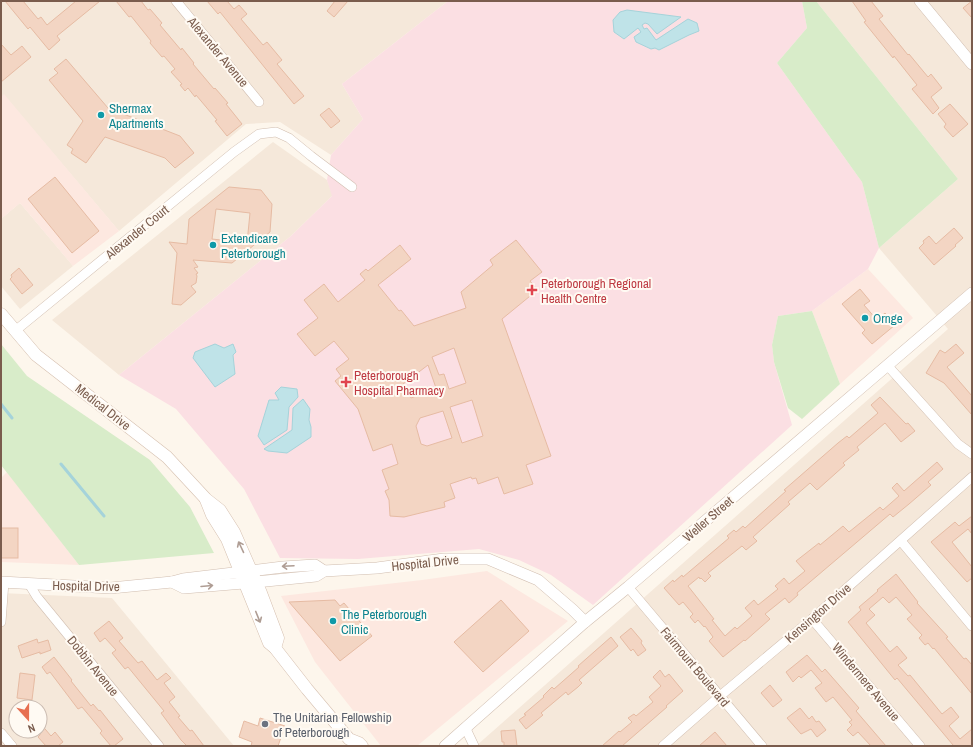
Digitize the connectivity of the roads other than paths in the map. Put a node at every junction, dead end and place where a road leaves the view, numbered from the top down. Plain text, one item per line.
1 (176, 1) edge
2 (920, 1) edge
3 (972, 64) edge
4 (260, 102) dead end
5 (352, 187) dead end
6 (972, 293) edge
7 (1, 314) edge
8 (16, 331) junction
9 (887, 365) junction
10 (972, 454) edge
11 (972, 478) edge
12 (900, 541) junction
13 (245, 571) junction
14 (324, 571) junction
15 (2, 582) edge
16 (172, 582) junction
17 (250, 583) junction
18 (29, 584) junction
19 (628, 587) junction
20 (812, 619) junction
21 (1, 622) edge
22 (584, 622) junction
23 (972, 626) edge
24 (720, 696) junction
25 (466, 729) junction
26 (1, 733) edge
27 (349, 743) edge
28 (12, 746) edge
29 (159, 746) edge
30 (362, 746) edge
31 (445, 746) edge
32 (474, 746) edge
33 (663, 746) edge
34 (762, 746) edge
35 (920, 746) edge

1 - 4 street, Alexander Avenue
2 - 3 street
5 - 8 street, Alexander Court
6 - 9 street, Weller Street
7 - 8 main road, Medical Drive
8 - 13 main road, Medical Drive
9 - 10 street
9 - 19 street, Weller Street
11 - 12 street, Kensington Drive
12 - 20 street, Kensington Drive
12 - 23 street
14 -> 13 street, Hospital Drive
13 - 16 street, Hospital Drive
13 - 17 main road, Medical Drive
14 - 17 street, Hospital Drive
14 - 22 street, Hospital Drive
15 - 18 street, Hospital Drive
15 - 21 street
16 -> 17 street, Hospital Drive
16 - 18 street, Hospital Drive
17 - 27 main road, Medical Drive
18 - 29 street, Dobbin Avenue
19 - 22 street, Weller Street
19 - 24 street, Fairmount Boulevard
20 - 24 street, Kensington Drive
20 - 35 street, Windermere Avenue
22 - 25 street, Weller Street
24 - 33 street, Kensington Drive
24 - 34 street, Fairmount Boulevard
25 - 31 street, Weller Street
25 - 32 street
26 - 28 street
27 - 30 main road, Medical Drive

